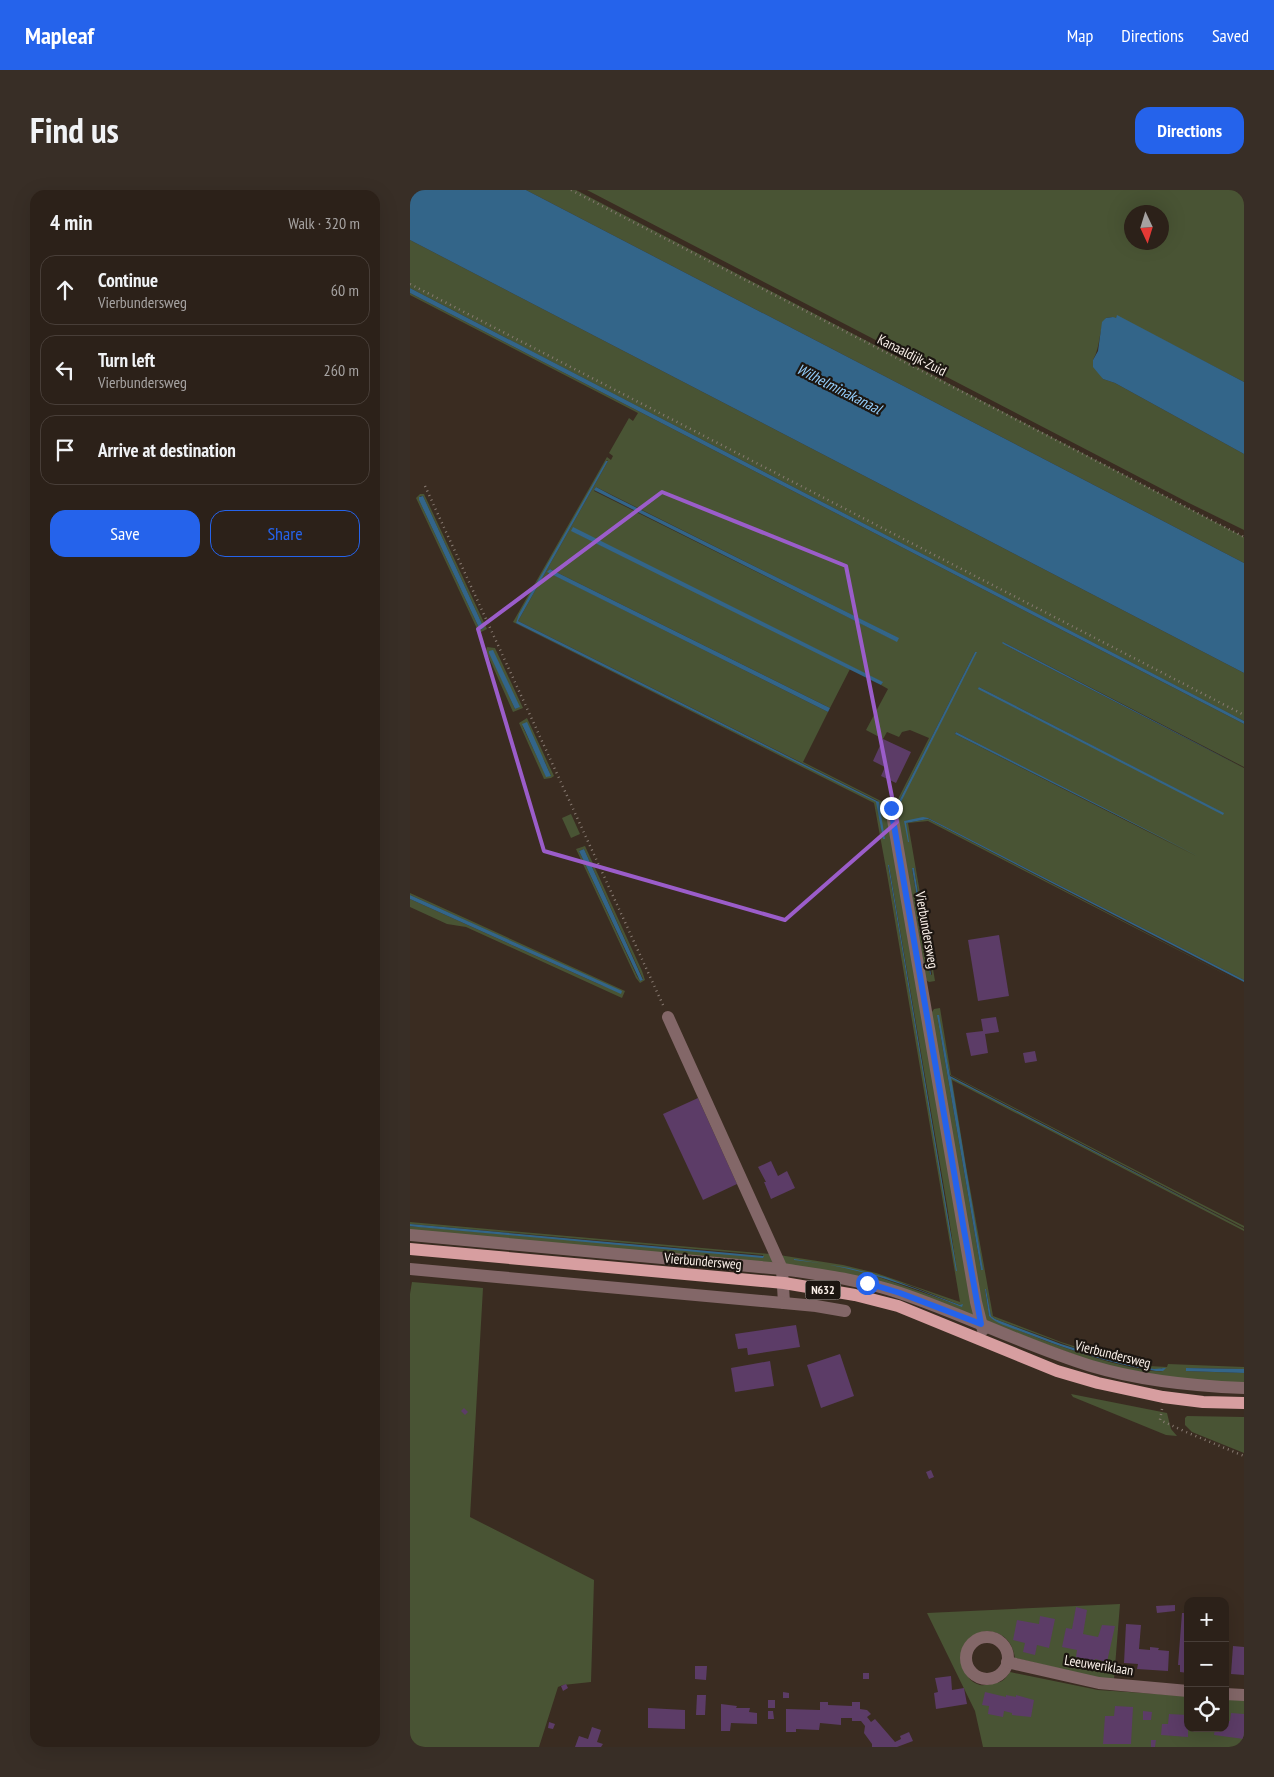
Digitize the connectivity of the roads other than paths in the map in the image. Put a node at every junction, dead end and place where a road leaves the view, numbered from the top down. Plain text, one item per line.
1 (891, 808) dead end
2 (668, 1017) road end
3 (410, 1235) edge
4 (410, 1249) edge
5 (410, 1269) edge
6 (782, 1269) junction
7 (784, 1282) junction
8 (784, 1303) junction
9 (845, 1311) dead end
10 (981, 1324) junction
11 (985, 1342) junction
12 (1244, 1388) edge
13 (1244, 1403) edge
14 (1007, 1662) dead end
15 (1184, 1691) edge
16 (1229, 1694) edge
17 (1244, 1695) edge

1 - 10 street, Vierbundersweg
2 - 6 street
3 - 6 street, Vierbundersweg
4 - 7 main road, Vierbundersweg / N632
5 - 8 street
6 - 7 street
6 - 10 street, Vierbundersweg
7 - 8 street
7 - 11 main road, Vierbundersweg / N632
8 - 9 street
10 - 11 street, Vierbundersweg
10 - 12 street, Vierbundersweg
11 - 13 main road, Vierbundersweg / N632
14 - 15 street, Leeuweriklaan
16 - 17 street

